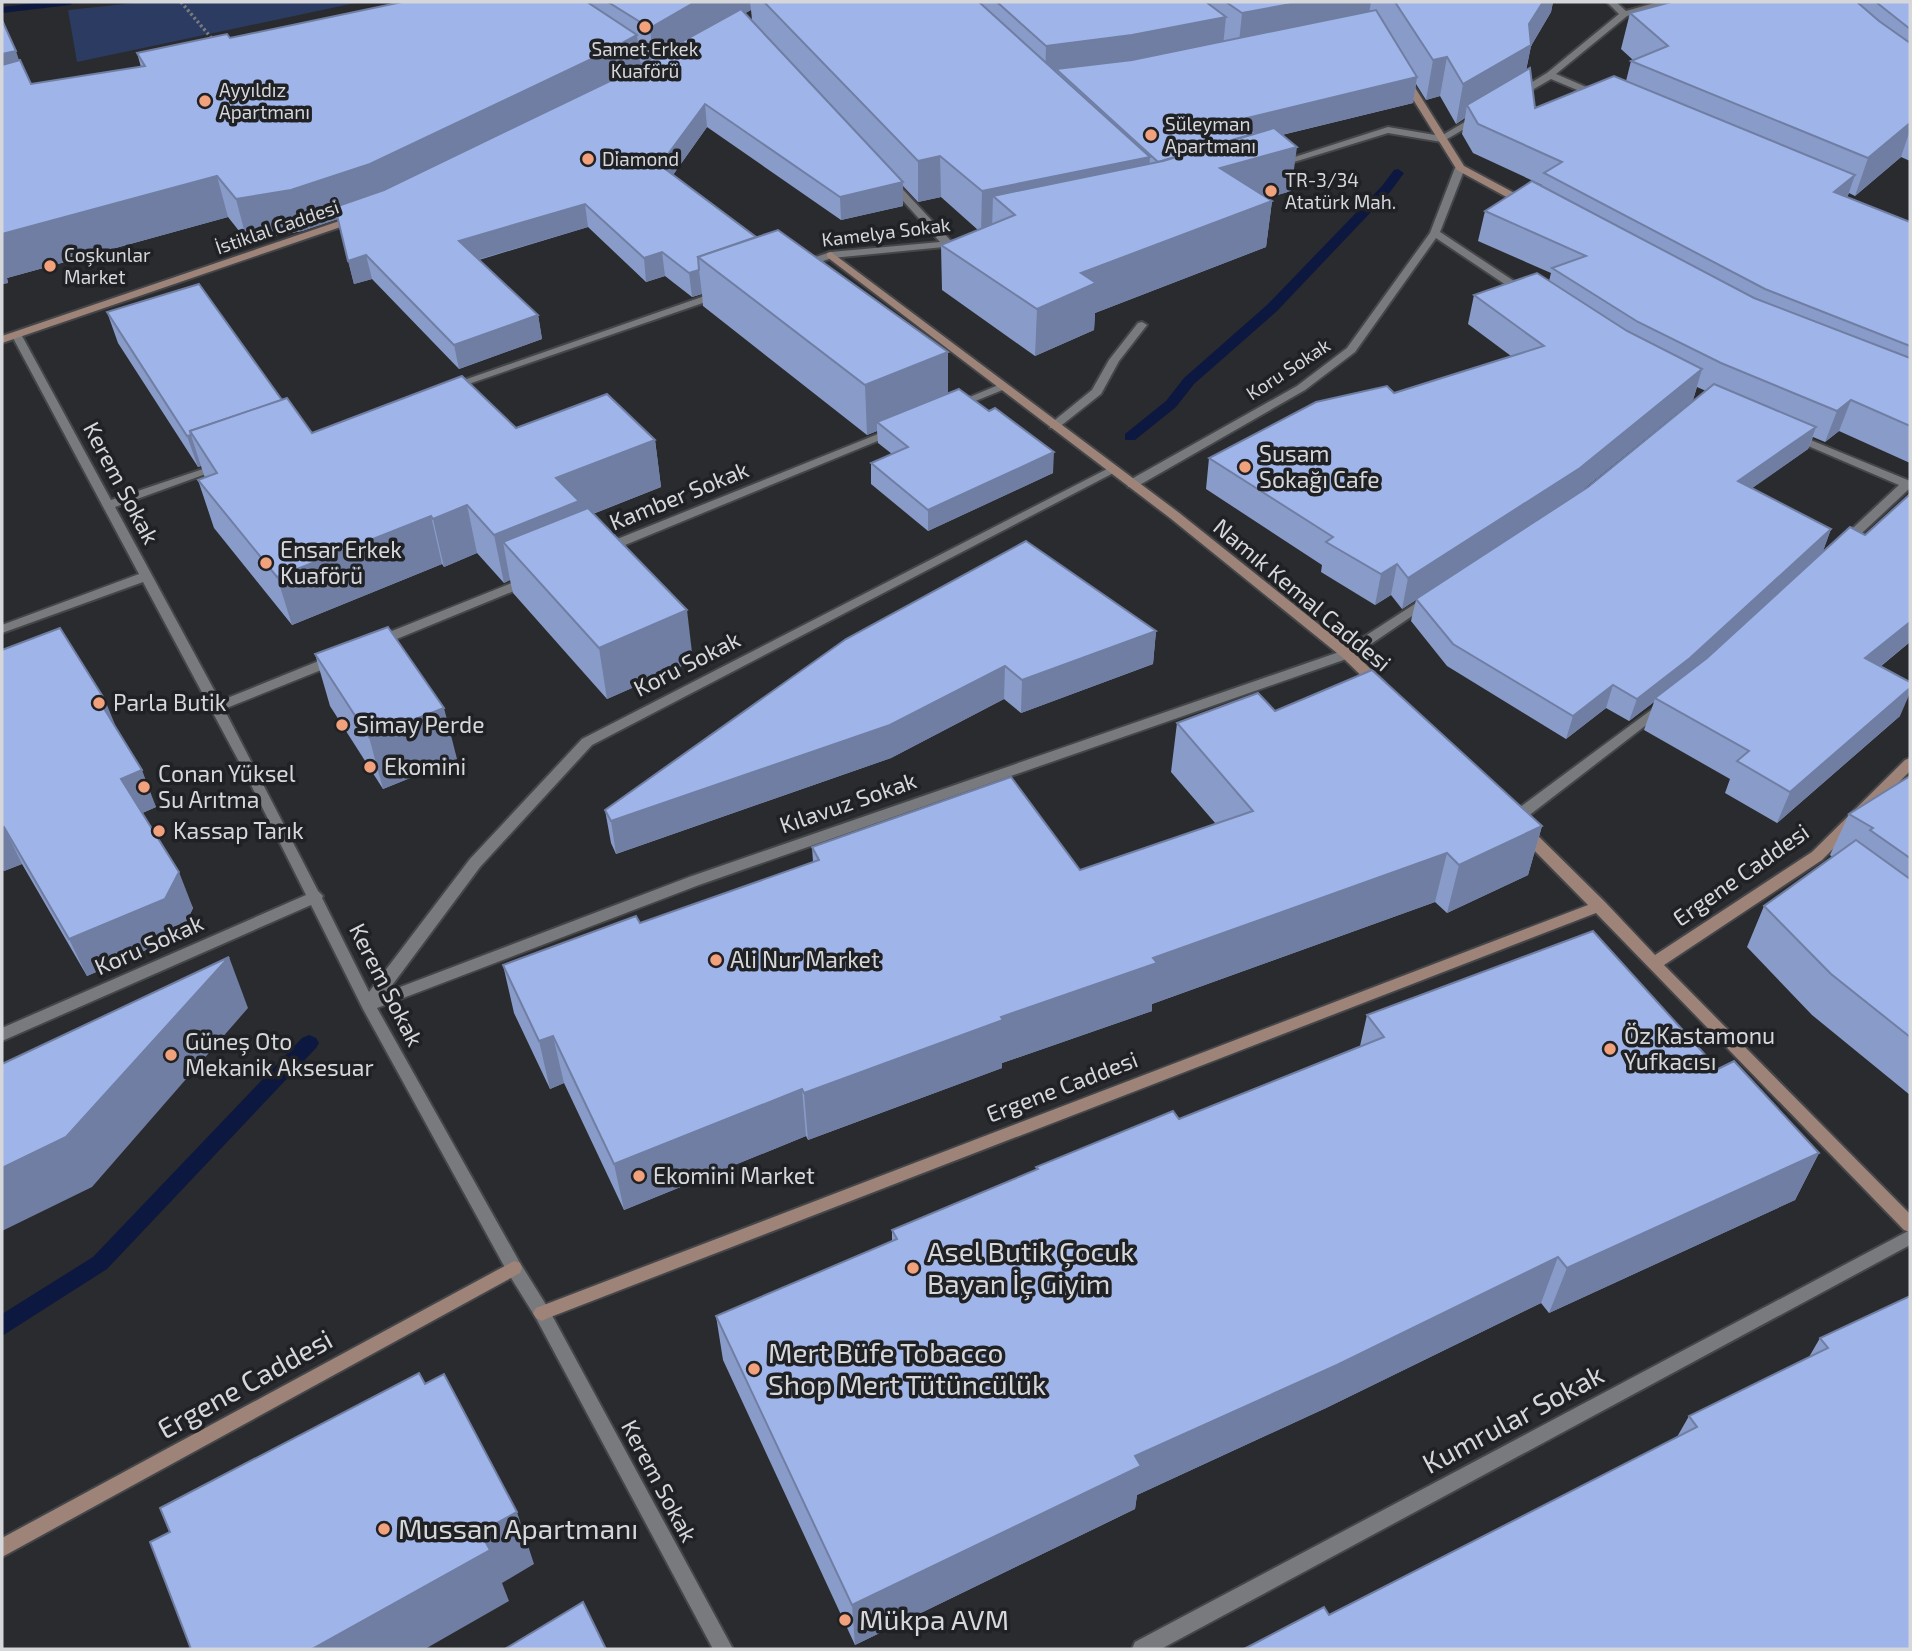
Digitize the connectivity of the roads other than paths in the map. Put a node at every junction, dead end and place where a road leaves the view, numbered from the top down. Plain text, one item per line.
1 (1611, 2) edge
2 (1667, 2) edge
3 (1624, 15) junction
4 (1402, 73) edge
5 (1550, 75) junction
6 (1613, 102) edge
7 (1502, 103) edge
8 (1490, 111) edge
9 (1442, 139) junction
10 (1460, 168) junction
11 (1261, 169) edge
12 (883, 174) edge
13 (1533, 207) edge
14 (371, 213) edge
15 (1435, 233) junction
16 (975, 239) edge
17 (949, 245) junction
18 (831, 255) junction
19 (791, 269) edge
20 (726, 291) edge
21 (1535, 299) edge
22 (1142, 325) dead end
23 (9, 338) edge
24 (1001, 387) junction
25 (437, 392) edge
26 (937, 413) edge
27 (912, 423) edge
28 (1054, 426) junction
29 (1787, 433) edge
30 (226, 464) edge
31 (1113, 470) junction
32 (1132, 484) junction
33 (1909, 485) edge
34 (108, 505) junction
35 (1838, 548) edge
36 (590, 555) edge
37 (146, 576) junction
38 (539, 576) edge
39 (1439, 594) edge
40 (2, 629) edge
41 (358, 650) edge
42 (1347, 654) junction
43 (346, 655) edge
44 (1386, 693) edge
45 (1678, 694) edge
46 (217, 708) junction
47 (1910, 763) edge
48 (316, 896) junction
49 (1600, 906) junction
50 (1655, 963) junction
51 (368, 1005) junction
52 (2, 1035) edge
53 (1910, 1225) edge
54 (1910, 1237) edge
55 (514, 1268) junction
56 (542, 1313) junction
57 (2, 1548) edge
58 (723, 1649) edge
59 (1142, 1649) edge

1 - 3 street
2 - 3 street
3 - 5 street
4 - 9 street
5 - 6 street
5 - 7 street
8 - 9 street
9 - 10 street
9 - 11 street
10 - 13 street
10 - 15 street, Koru Sokak
12 - 17 street
14 - 23 street, İstiklal Caddesi
15 - 21 street
15 - 32 street, Koru Sokak
16 - 17 street, Kamelya Sokak
17 - 18 street, Kamelya Sokak
18 - 19 street, Kamelya Sokak
18 - 24 street, Namık Kemal Caddesi
20 - 25 street
22 - 28 street
23 - 34 street, Kerem Sokak
24 - 26 street
24 - 28 street, Namık Kemal Caddesi
27 - 36 street, Kamber Sokak
28 - 31 street, Namık Kemal Caddesi
29 - 33 street
30 - 34 street
31 - 32 street, Namık Kemal Caddesi
31 - 51 street, Koru Sokak
32 - 42 street, Namık Kemal Caddesi
33 - 35 street
34 - 37 street, Kerem Sokak
37 - 40 street
37 - 46 street, Kerem Sokak
38 - 41 street
39 - 42 street, Kılavuz Sokak
42 - 44 street, Namık Kemal Caddesi
42 - 51 street, Kılavuz Sokak
43 - 46 street
45 - 49 street
46 - 48 street, Kerem Sokak
47 - 50 street, Ergene Caddesi
48 - 51 street, Kerem Sokak
48 - 52 street, Koru Sokak
49 - 50 street
49 - 56 street, Ergene Caddesi
50 - 53 street
51 - 55 street, Kerem Sokak
54 - 59 street, Kumrular Sokak
55 - 56 street, Kerem Sokak
55 - 57 street, Ergene Caddesi
56 - 58 street, Kerem Sokak

